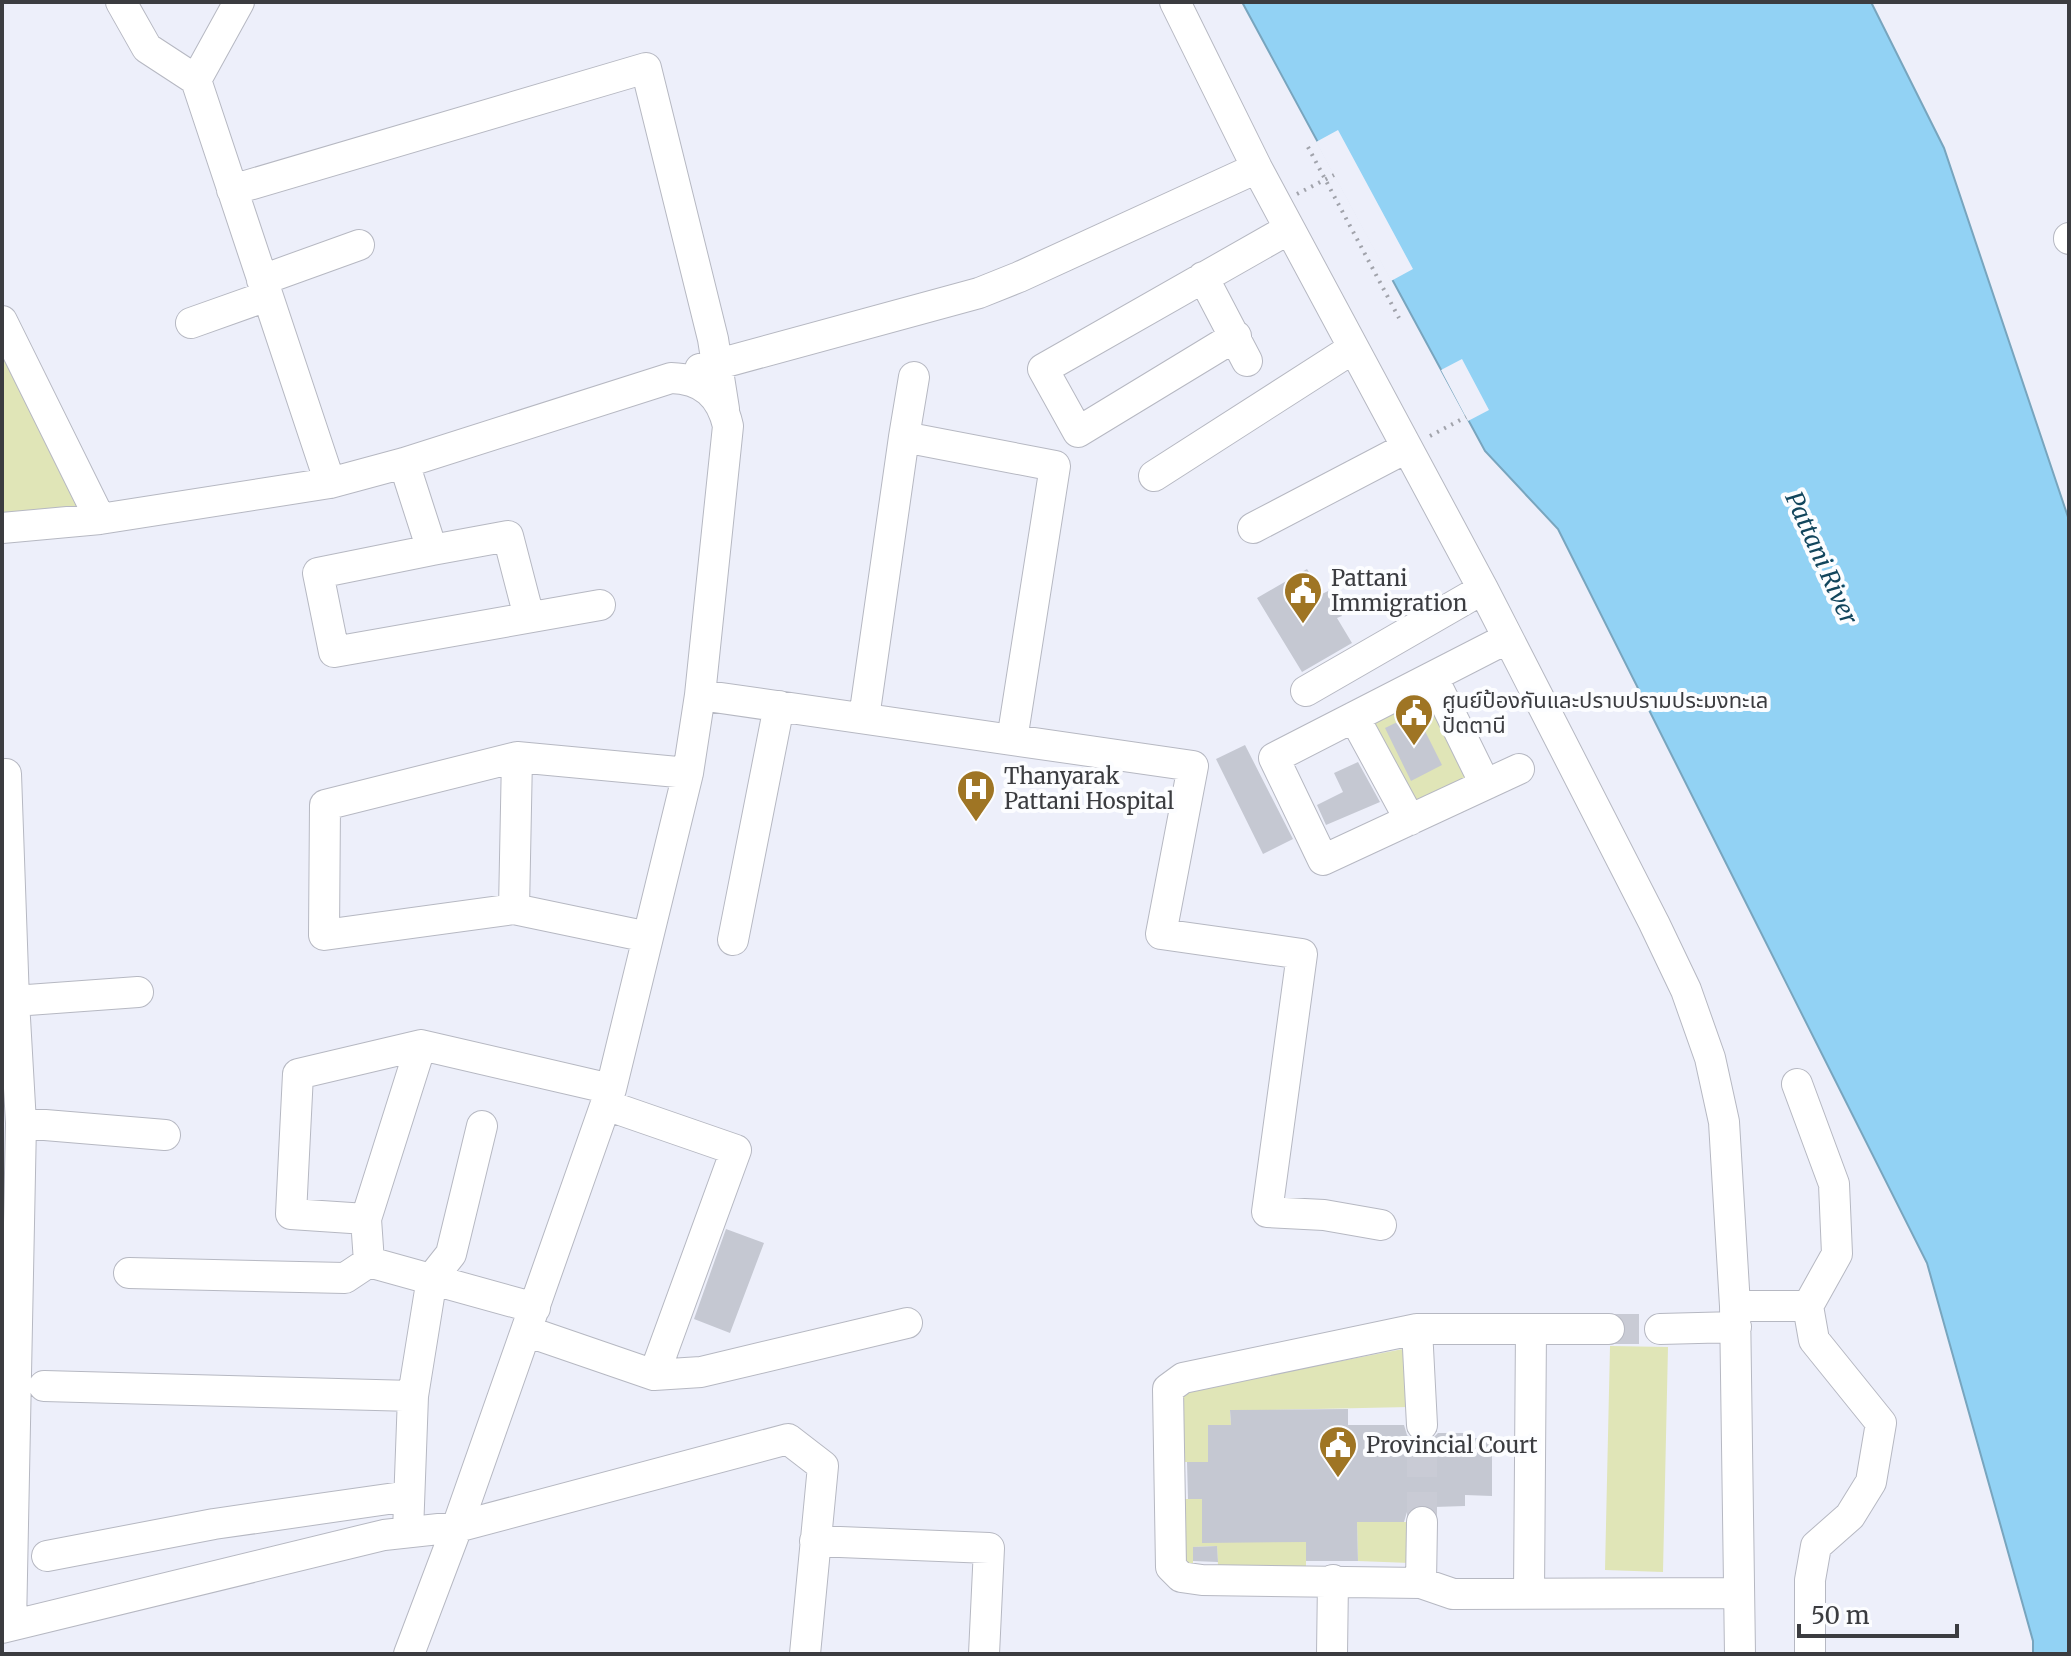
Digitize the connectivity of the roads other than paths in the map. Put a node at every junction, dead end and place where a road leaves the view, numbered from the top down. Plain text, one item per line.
1 (121, 2) edge
2 (239, 2) edge
3 (1175, 2) edge
4 (196, 80) junction
5 (1257, 168) junction
6 (232, 190) junction
7 (1282, 217) junction
8 (359, 245) dead end
9 (1203, 277) junction
10 (265, 288) junction
11 (2, 321) edge
12 (191, 323) dead end
13 (1352, 349) junction
14 (717, 364) junction
15 (914, 377) dead end
16 (671, 378) junction
17 (724, 409) junction
18 (904, 437) junction
19 (1406, 448) junction
20 (404, 463) junction
21 (1154, 476) dead end
22 (330, 483) junction
23 (100, 519) junction
24 (2, 528) edge
25 (1253, 528) dead end
26 (432, 550) junction
27 (1483, 589) junction
28 (600, 605) dead end
29 (529, 617) junction
30 (1508, 638) junction
31 (1433, 678) junction
32 (1306, 691) dead end
33 (700, 695) junction
34 (779, 706) junction
35 (1354, 717) junction
36 (864, 718) junction
37 (1012, 740) junction
38 (517, 757) junction
39 (1519, 769) dead end
40 (688, 773) junction
41 (6, 774) dead end
42 (1485, 784) junction
43 (1410, 820) junction
44 (514, 909) junction
45 (648, 937) junction
46 (733, 940) dead end
47 (138, 992) dead end
48 (14, 1001) junction
49 (421, 1045) junction
50 (1797, 1084) dead end
51 (609, 1097) junction
52 (21, 1123) junction
53 (482, 1126) dead end
54 (165, 1135) dead end
55 (366, 1219) junction
56 (1381, 1225) dead end
57 (369, 1262) junction
58 (129, 1273) dead end
59 (432, 1278) junction
60 (10, 1304) edge
61 (1808, 1306) junction
62 (1735, 1316) junction
63 (530, 1319) junction
64 (907, 1323) dead end
65 (1417, 1329) junction
66 (1531, 1329) junction
67 (1609, 1329) tunnel mouth
68 (1660, 1329) tunnel mouth
69 (654, 1375) junction
70 (44, 1386) dead end
71 (413, 1396) junction
72 (1422, 1425) tunnel mouth
73 (409, 1496) junction
74 (1422, 1522) tunnel mouth
75 (457, 1527) junction
76 (408, 1532) junction
77 (815, 1541) junction
78 (47, 1556) dead end
79 (1333, 1580) junction
80 (1421, 1583) junction
81 (1529, 1593) junction
82 (1739, 1593) junction
83 (6, 1626) edge
84 (409, 1654) edge
85 (805, 1654) edge
86 (984, 1654) edge
87 (1332, 1654) edge
88 (1740, 1654) edge
89 (1810, 1654) edge

1 - 4 street
2 - 4 street
3 - 5 street
4 - 6 street
5 - 7 street
5 - 14 street
6 - 10 street
6 - 14 street
7 - 9 street
7 - 13 street
8 - 10 street
9 - 9 street
10 - 12 street
10 - 22 street
11 - 23 street
13 - 19 street
13 - 21 street
14 - 16 street
14 - 17 street
15 - 18 street
16 - 17 street
16 - 20 street
17 - 33 street
18 - 36 street
18 - 37 street
19 - 25 street
19 - 27 street
20 - 22 street
20 - 26 street
22 - 23 street
23 - 24 street
26 - 29 street
26 - 29 street
27 - 30 street
27 - 32 street
28 - 29 street
30 - 31 street
30 - 62 street
31 - 35 street
31 - 42 street
33 - 34 street
33 - 40 street
34 - 36 street
34 - 46 street
35 - 43 street
35 - 43 street
36 - 37 street
37 - 56 street
38 - 40 street
38 - 44 street
38 - 44 street
39 - 42 street
40 - 45 street
41 - 48 street
42 - 43 street
44 - 45 street
45 - 51 street
47 - 48 street
48 - 52 street
49 - 51 street
49 - 55 street
49 - 55 street
50 - 61 street
51 - 63 street
51 - 69 street
52 - 54 street
52 - 60 street
53 - 59 street
55 - 57 street
57 - 58 street
57 - 59 street
59 - 63 street
59 - 71 street
60 - 83 street
61 - 62 street
61 - 89 street
62 - 68 street
62 - 82 street
63 - 69 street
63 - 75 street
64 - 69 street
65 - 66 street
65 - 72 street
65 - 79 street
66 - 67 street
66 - 81 street
70 - 71 street
71 - 73 street
73 - 76 street
73 - 78 street
74 - 80 street
75 - 76 street
75 - 77 street
75 - 84 street
76 - 83 street
77 - 85 street
77 - 86 street
79 - 80 street
79 - 87 street
80 - 81 street
81 - 82 street
82 - 88 street

